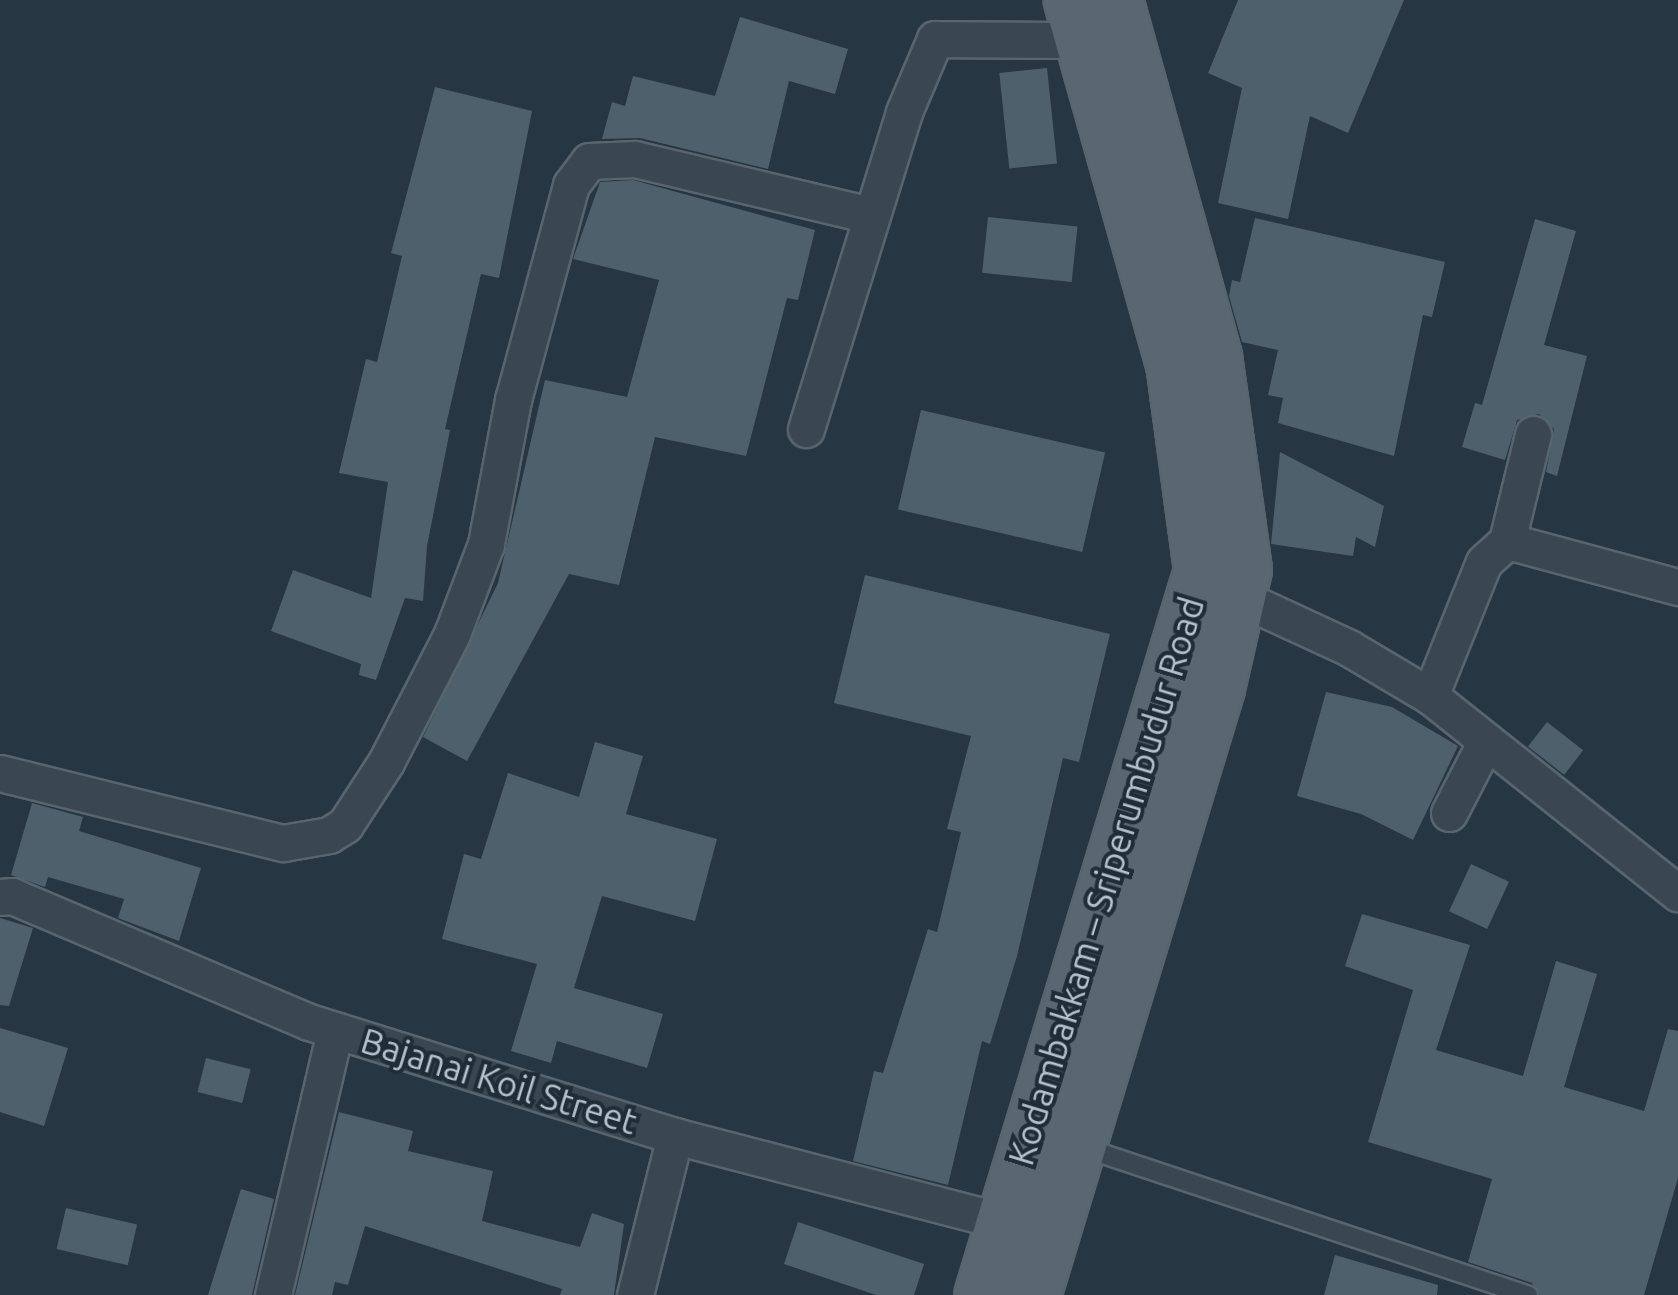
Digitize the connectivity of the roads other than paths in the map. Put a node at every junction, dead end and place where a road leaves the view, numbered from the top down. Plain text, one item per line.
1 (1090, 13) edge
2 (870, 215) junction
3 (806, 429) dead end
4 (1533, 434) dead end
5 (1507, 541) junction
6 (1678, 587) edge
7 (1241, 598) junction
8 (1430, 696) junction
9 (1486, 741) junction
10 (0, 773) edge
11 (1449, 814) dead end
12 (1678, 893) edge
13 (6, 896) edge
14 (335, 1030) junction
15 (675, 1136) junction
16 (1076, 1146) junction
17 (1025, 1227) junction
18 (272, 1295) edge
19 (635, 1295) edge
20 (982, 1295) edge
21 (1032, 1295) edge
22 (1528, 1295) edge

1 - 2 street
1 - 7 main road, Kodambakkam – Sriperumbudur Road
1 - 17 main road, Kodambakkam – Sriperumbudur Road
2 - 3 street
2 - 10 street
4 - 5 street
5 - 6 street
5 - 8 street
7 - 8 street
7 - 16 main road, Kodambakkam – Sriperumbudur Road
8 - 9 street
9 - 11 street
9 - 12 street
13 - 14 street, Bajanai Koil Street
14 - 15 street, Bajanai Koil Street
14 - 18 street
15 - 17 street, Bajanai Koil Street
15 - 19 street
16 - 17 main road, Kodambakkam – Sriperumbudur Road
16 - 22 lane
17 - 20 main road, Kodambakkam – Sriperumbudur Road
17 - 21 main road, Kodambakkam – Sriperumbudur Road

